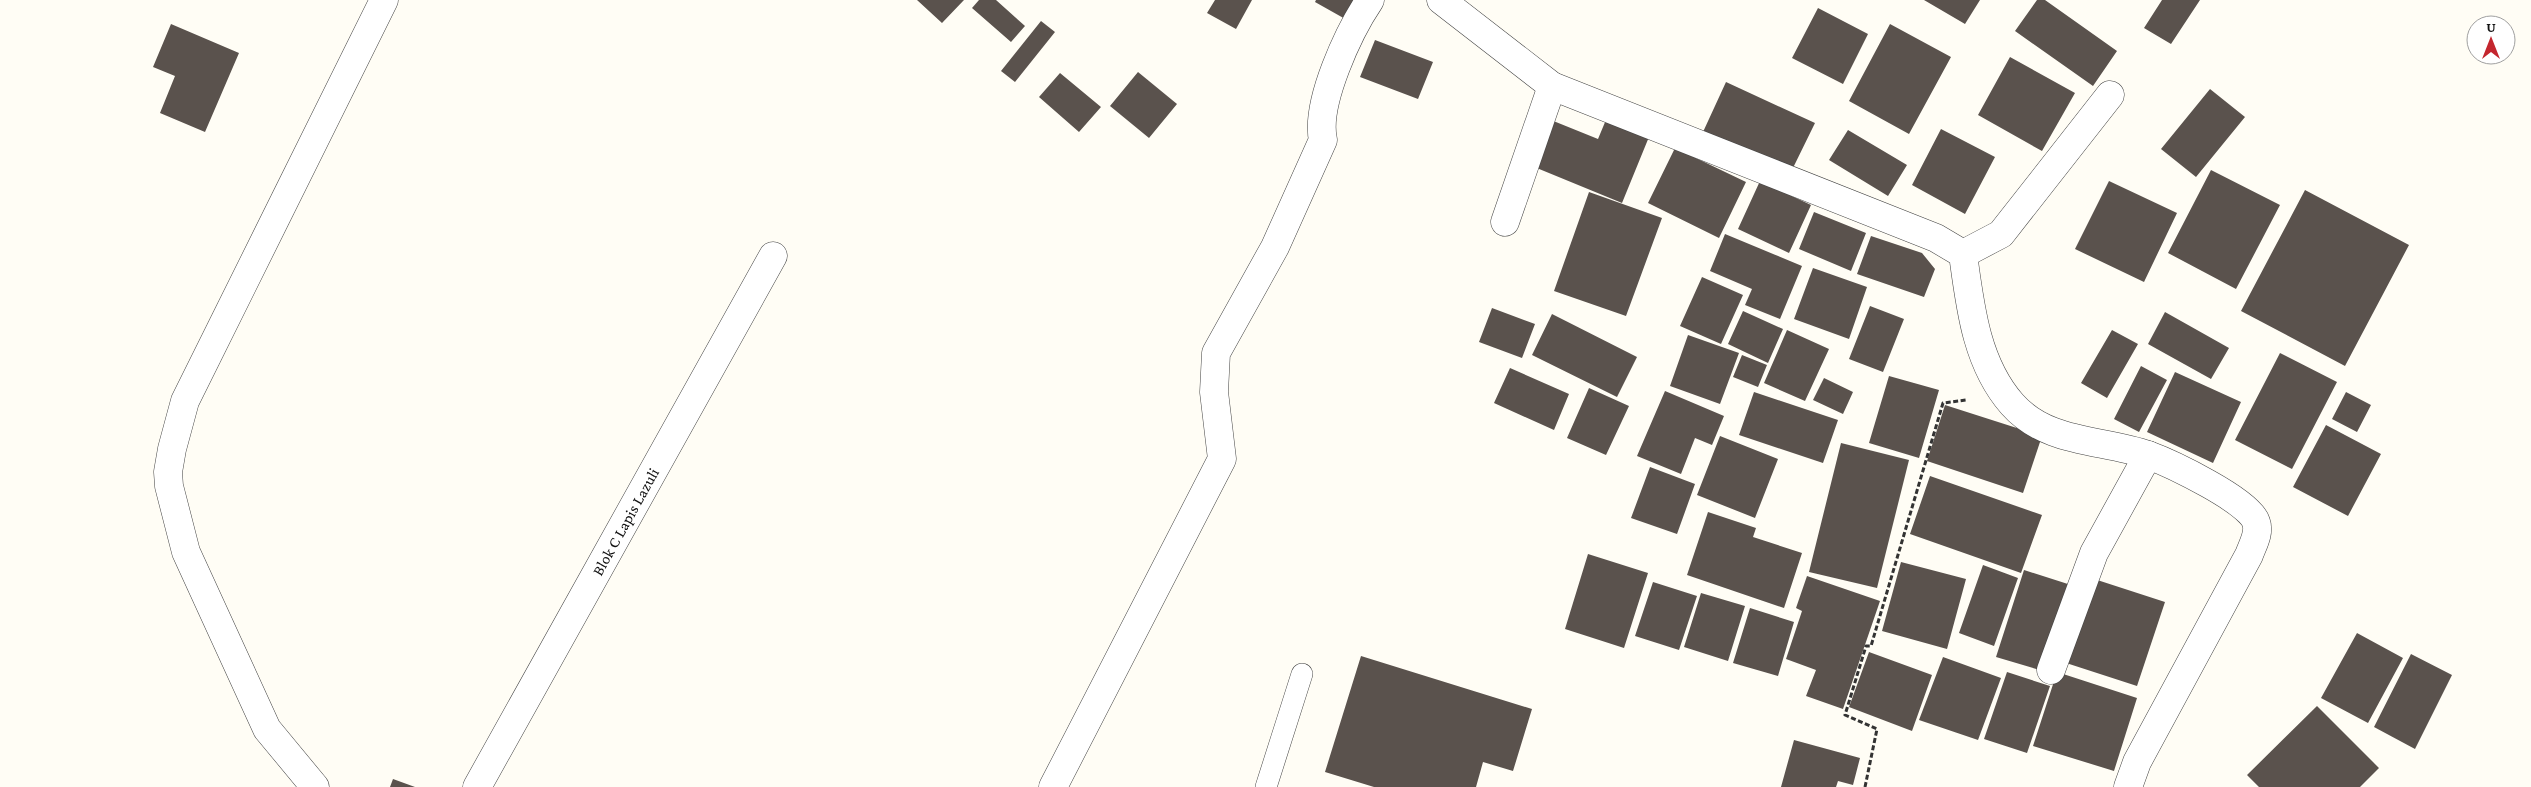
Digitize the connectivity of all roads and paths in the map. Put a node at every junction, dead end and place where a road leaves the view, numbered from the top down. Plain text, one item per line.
1 (384, 0) edge
2 (1370, 0) edge
3 (1441, 0) edge
4 (1552, 86) junction
5 (2110, 95) dead end
6 (1506, 222) dead end
7 (1963, 254) junction
8 (773, 256) dead end
9 (1982, 355) junction
10 (2148, 455) junction
11 (2051, 670) dead end
12 (1302, 674) dead end
13 (315, 787) edge
14 (477, 787) edge
15 (1053, 787) edge
16 (1266, 787) edge
17 (1865, 787) edge
18 (2128, 787) edge

1 - 13 street
2 - 15 street
3 - 4 street
4 - 6 street
4 - 7 street
5 - 7 street
7 - 9 street
8 - 14 street, Blok C Lapis Lazuli
9 - 10 street
9 - 17 path
10 - 11 street
10 - 18 street
12 - 16 lane

